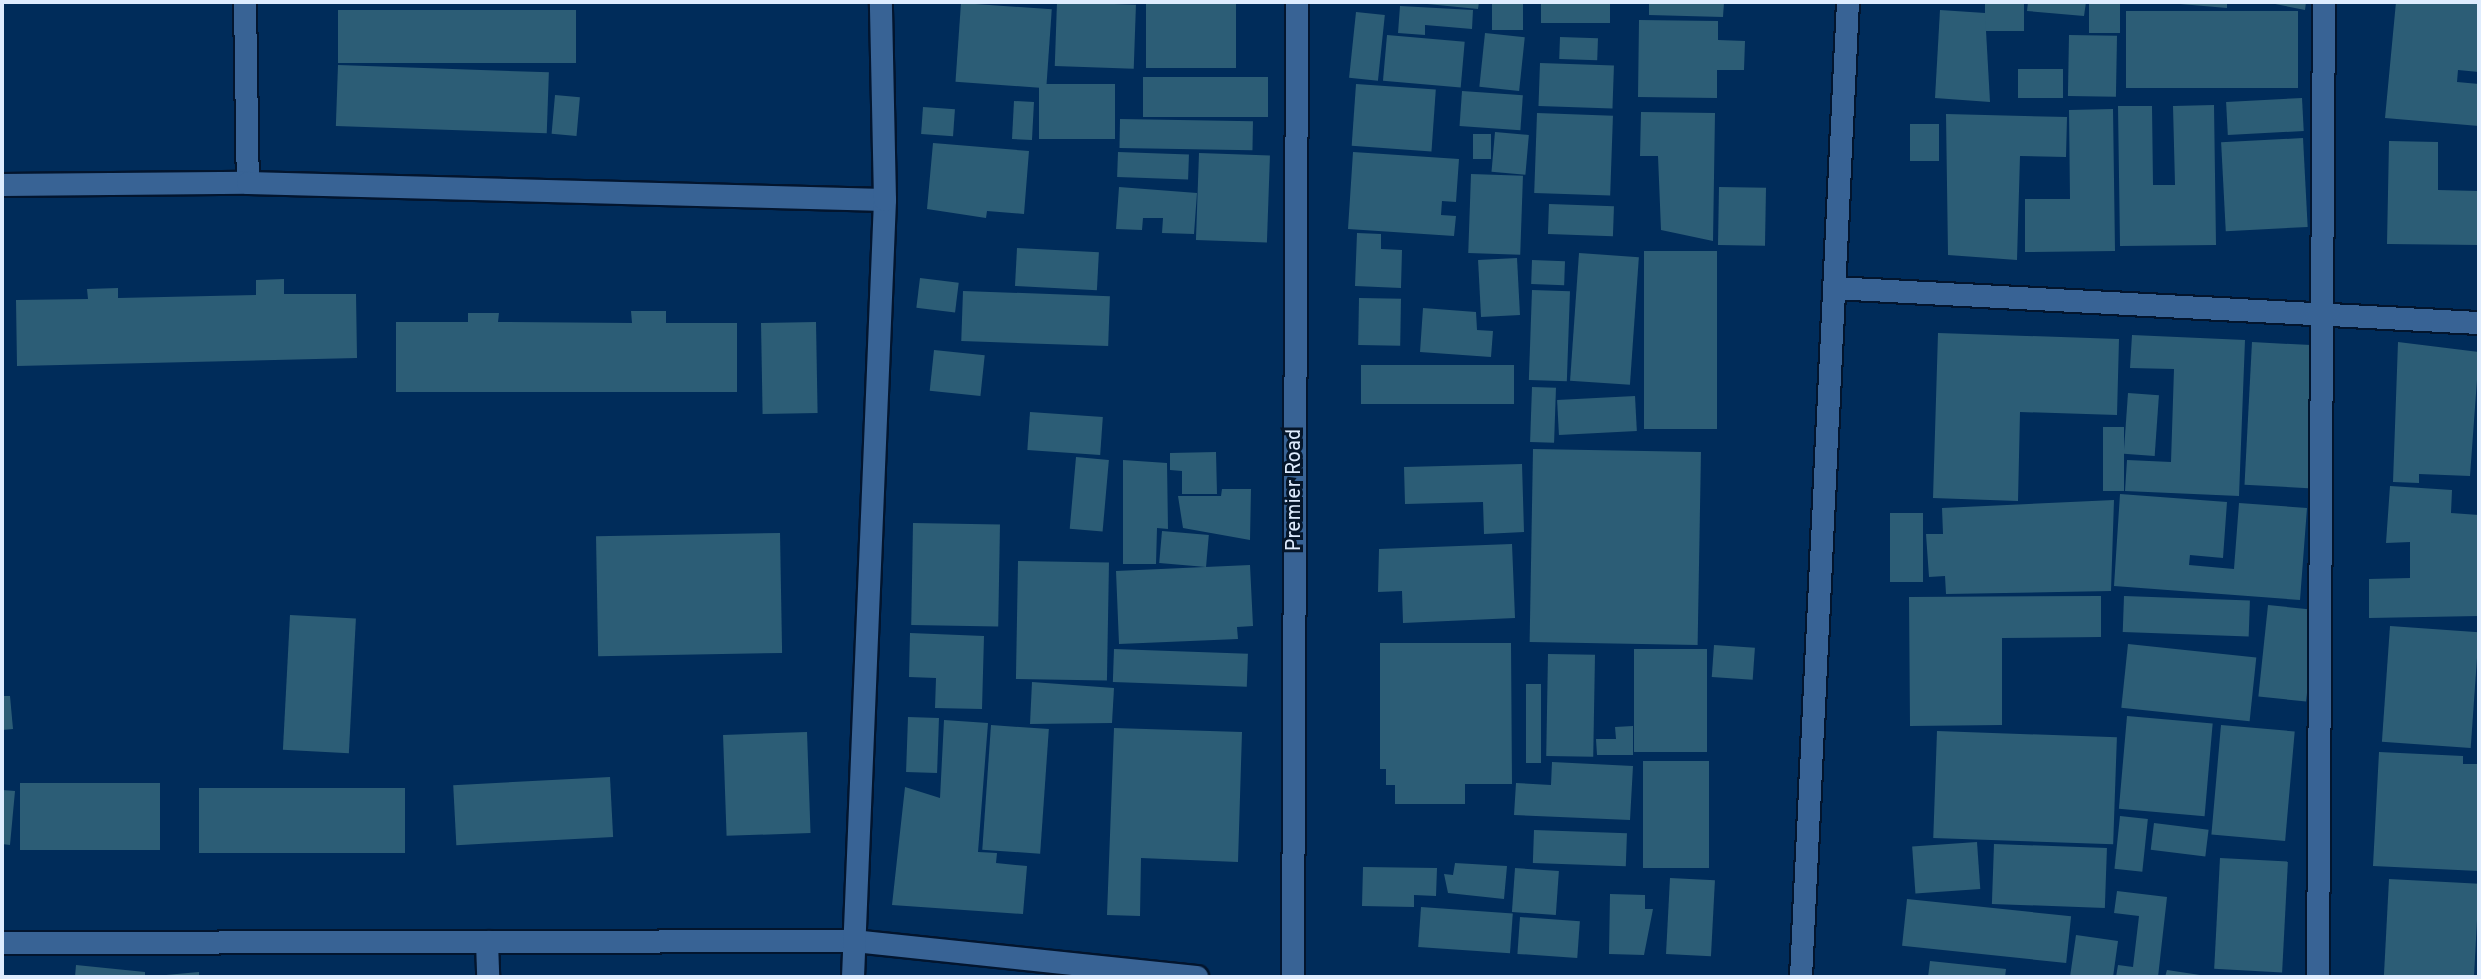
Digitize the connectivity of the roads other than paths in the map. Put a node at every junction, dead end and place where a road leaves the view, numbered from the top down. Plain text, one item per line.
1 (245, 2) edge
2 (881, 2) edge
3 (1297, 2) edge
4 (1848, 2) edge
5 (2324, 2) edge
6 (248, 183) junction
7 (2, 185) edge
8 (885, 200) junction
9 (1834, 288) junction
10 (2320, 319) junction
11 (2479, 323) edge
12 (854, 941) junction
13 (487, 942) junction
14 (2, 943) edge
15 (488, 977) edge
16 (853, 977) edge
17 (1197, 977) edge
18 (1293, 977) edge
19 (1801, 977) edge
20 (2318, 977) edge

1 - 6 street
2 - 8 street
3 - 18 street, Premier Road
4 - 9 street
5 - 10 street
6 - 7 street
6 - 8 street
8 - 12 street
9 - 10 street
9 - 19 street
10 - 11 street
10 - 20 street
12 - 13 street
12 - 16 street
12 - 17 street
13 - 14 street
13 - 15 street

